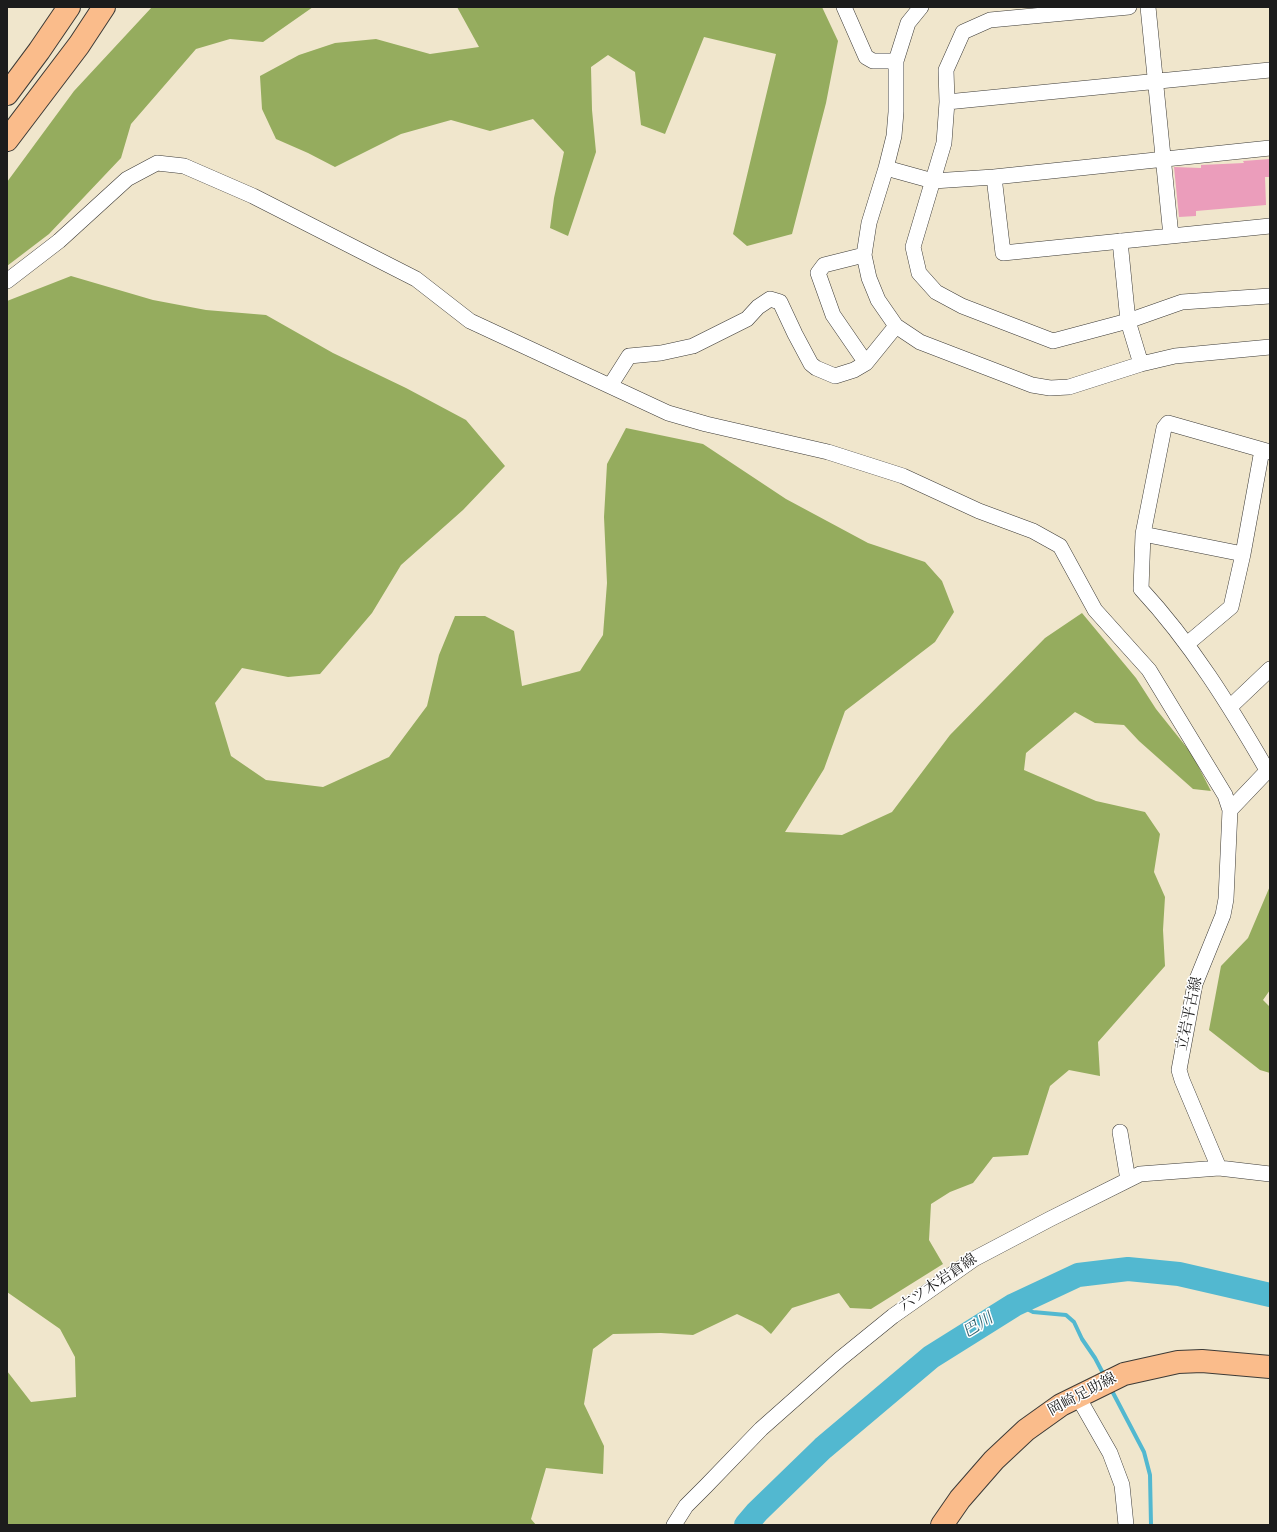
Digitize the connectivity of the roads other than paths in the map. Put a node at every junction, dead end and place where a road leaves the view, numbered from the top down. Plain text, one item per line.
1 (69, 7) edge
2 (104, 7) edge
3 (844, 7) edge
4 (921, 7) edge
5 (1130, 7) edge
6 (1148, 7) edge
7 (896, 61) junction
8 (1270, 70) edge
9 (1156, 81) junction
10 (7, 94) edge
11 (947, 102) junction
12 (7, 140) edge
13 (1270, 148) edge
14 (1163, 159) junction
15 (886, 168) junction
16 (994, 177) junction
17 (933, 181) junction
18 (1270, 226) edge
19 (1171, 236) junction
20 (1120, 241) junction
21 (864, 255) junction
22 (7, 281) edge
23 (1270, 296) edge
24 (1128, 321) junction
25 (896, 326) junction
26 (1270, 347) edge
27 (866, 363) junction
28 (1141, 364) junction
29 (610, 386) junction
30 (1266, 451) edge
31 (1143, 534) junction
32 (1243, 554) junction
33 (1187, 644) junction
34 (1270, 669) edge
35 (1230, 707) junction
36 (1269, 769) edge
37 (1230, 810) junction
38 (1120, 1132) dead end
39 (1219, 1168) junction
40 (1270, 1174) edge
41 (1128, 1180) junction
42 (1270, 1367) edge
43 (1078, 1397) junction
44 (674, 1525) edge
45 (942, 1525) edge
46 (1126, 1525) edge

1 - 10 main road
2 - 12 main road
3 - 7 street
4 - 7 street
5 - 11 street
6 - 9 street
7 - 15 street
8 - 9 street
9 - 11 street
9 - 14 street
11 - 17 street
13 - 14 street
14 - 16 street
14 - 19 street
15 - 17 street
15 - 21 street
16 - 17 street
16 - 20 street
17 - 24 street
18 - 19 street
19 - 20 street
20 - 24 street
21 - 25 street
21 - 27 street
22 - 29 street
23 - 24 street
24 - 28 street
25 - 27 street
25 - 28 street
26 - 28 street
27 - 29 street
29 - 37 street
30 - 31 street
30 - 32 street
31 - 32 street
31 - 33 street
32 - 33 street
33 - 35 street
34 - 35 street
35 - 36 street
36 - 37 street
37 - 39 street, 立岩平古線
38 - 41 street
39 - 40 street, 六ツ木岩倉線
39 - 41 street, 六ツ木岩倉線
41 - 44 street, 六ツ木岩倉線
42 - 43 main road, 岡崎足助線
43 - 45 main road, 岡崎足助線
43 - 46 street

